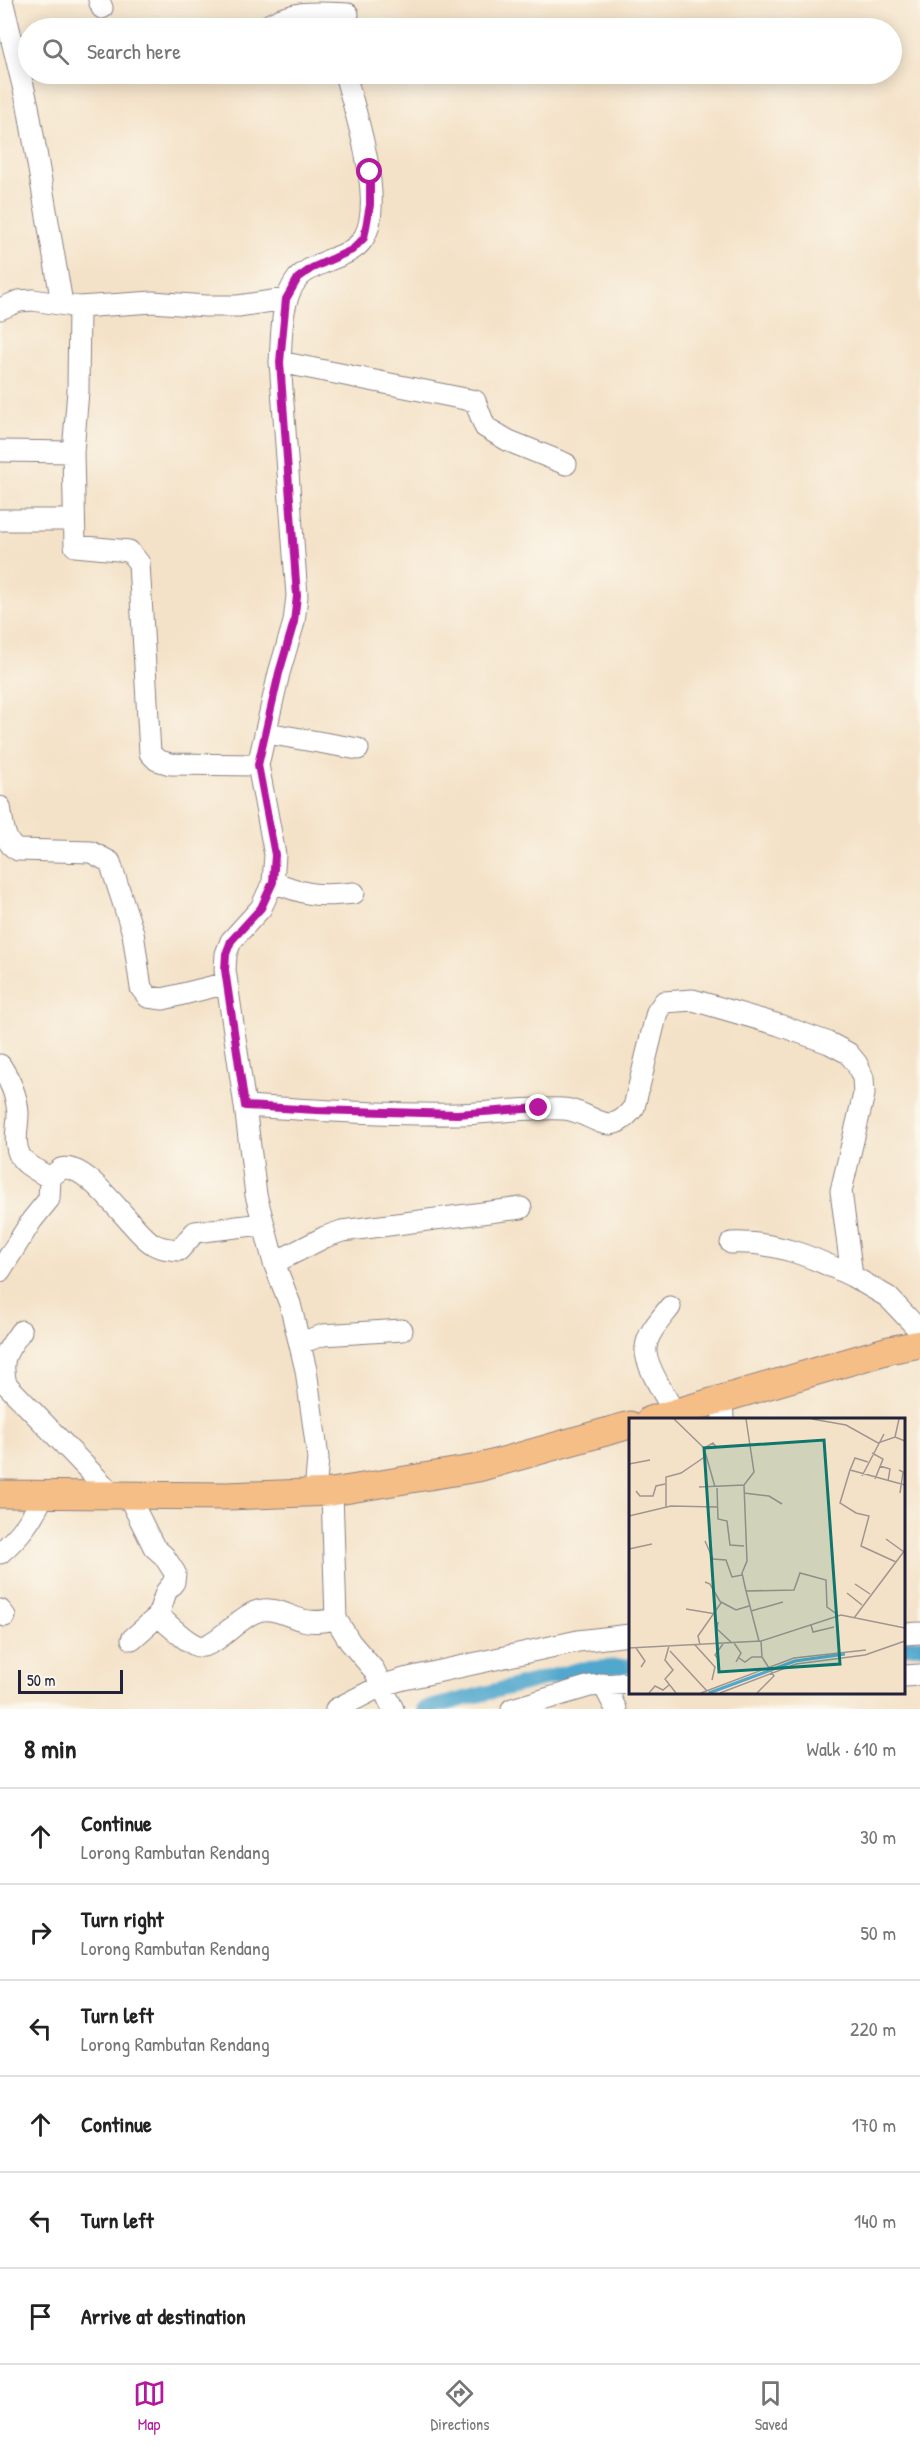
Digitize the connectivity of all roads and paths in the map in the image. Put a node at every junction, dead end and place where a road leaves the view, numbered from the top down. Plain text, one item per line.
1 (2, 0) edge
2 (348, 14) edge
3 (280, 18) edge
4 (8, 65) edge
5 (348, 84) edge
6 (286, 299) junction
7 (70, 305) junction
8 (0, 309) edge
9 (280, 362) junction
10 (0, 451) edge
11 (73, 452) junction
12 (566, 464) dead end
13 (0, 520) edge
14 (74, 520) junction
15 (267, 733) junction
16 (358, 749) dead end
17 (258, 765) junction
18 (0, 807) edge
19 (273, 882) junction
20 (354, 893) dead end
21 (227, 983) junction
22 (0, 1065) edge
23 (245, 1106) junction
24 (50, 1178) junction
25 (521, 1208) dead end
26 (263, 1224) junction
27 (731, 1243) dead end
28 (274, 1263) junction
29 (2, 1266) edge
30 (852, 1276) junction
31 (670, 1307) dead end
32 (402, 1330) dead end
33 (21, 1331) dead end
34 (920, 1331) edge
35 (300, 1343) junction
36 (920, 1344) edge
37 (722, 1408) edge
38 (662, 1416) edge
39 (629, 1425) edge
40 (323, 1492) junction
41 (0, 1494) edge
42 (44, 1495) junction
43 (121, 1495) junction
44 (0, 1553) edge
45 (159, 1616) junction
46 (336, 1619) junction
47 (920, 1633) edge
48 (905, 1634) edge
49 (629, 1635) edge
50 (132, 1639) dead end
51 (920, 1675) edge
52 (905, 1676) edge
53 (629, 1683) edge
54 (603, 1684) junction
55 (388, 1697) edge
56 (336, 1709) edge
57 (512, 1709) edge
58 (616, 1709) edge

1 - 4 street
2 - 3 street
4 - 7 street
5 - 6 street
6 - 7 street
6 - 9 street
7 - 8 street
7 - 11 street
9 - 12 street
9 - 15 street
10 - 11 street
11 - 14 street
13 - 14 street
14 - 17 street
15 - 16 street
15 - 17 street
17 - 19 street
18 - 21 street
19 - 20 street
19 - 21 street
21 - 23 street
22 - 24 street
23 - 26 street
23 - 30 street
24 - 26 street
24 - 29 street
25 - 28 street
26 - 28 street
27 - 30 street
28 - 35 street
30 - 34 street
31 - 38 street
32 - 35 street
33 - 43 street
35 - 40 street
36 - 37 main road
37 - 38 main road
39 - 40 main road
40 - 43 main road
40 - 46 street
41 - 42 main road
42 - 43 main road
42 - 44 street
43 - 45 street
45 - 46 street
45 - 50 street
46 - 55 street
47 - 48 street
49 - 55 street
51 - 52 street
53 - 54 street
54 - 57 street
54 - 58 street
55 - 56 street

